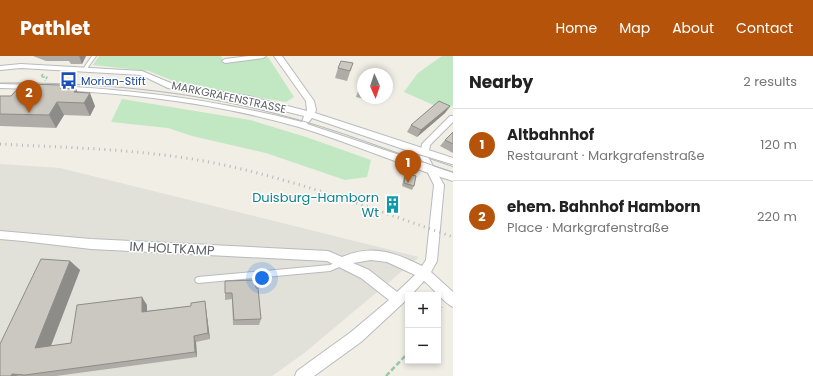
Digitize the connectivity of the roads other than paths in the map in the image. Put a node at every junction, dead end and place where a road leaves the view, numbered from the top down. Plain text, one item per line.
1 (94, 56) edge
2 (263, 56) edge
3 (278, 56) edge
4 (225, 61) dead end
5 (0, 68) edge
6 (85, 69) junction
7 (0, 86) edge
8 (311, 115) junction
9 (453, 118) edge
10 (303, 126) junction
11 (424, 153) junction
12 (453, 162) edge
13 (432, 172) junction
14 (453, 177) edge
15 (0, 235) edge
16 (343, 262) junction
17 (424, 273) junction
18 (198, 280) dead end
19 (398, 300) junction
20 (453, 301) edge
21 (302, 376) edge

1 - 6 lane
2 - 4 street
3 - 8 street
5 - 6 street, MARKGRAFENSTRASSE
6 - 8 street, MARKGRAFENSTRASSE
7 - 10 street, MARKGRAFENSTRASSE
8 - 10 street
8 - 11 street, MARKGRAFENSTRASSE
9 - 11 street
10 - 13 street, MARKGRAFENSTRASSE
11 - 12 street, MARKGRAFENSTRASSE
11 - 13 street
13 - 14 street, MARKGRAFENSTRASSE
13 - 17 street
15 - 16 street, IM HOLTKAMP
16 - 17 street
16 - 18 lane
16 - 19 street, IM HOLTKAMP
17 - 19 street
17 - 20 street
19 - 21 street

